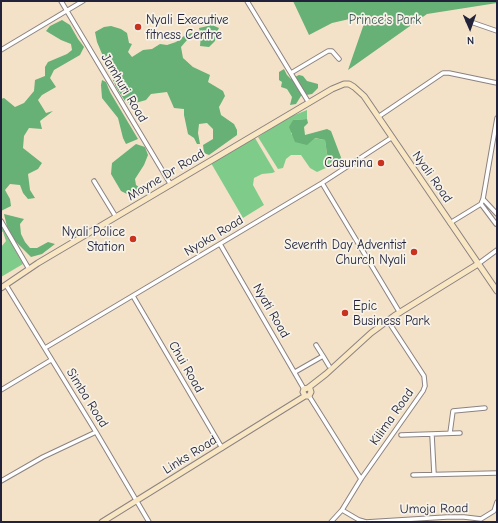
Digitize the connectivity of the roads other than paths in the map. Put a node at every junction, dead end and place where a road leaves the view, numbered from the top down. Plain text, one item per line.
1 (61, 1) edge
2 (83, 1) edge
3 (247, 1) edge
4 (67, 11) junction
5 (468, 21) dead end
6 (497, 31) edge
7 (1, 50) edge
8 (339, 59) dead end
9 (291, 73) junction
10 (497, 83) edge
11 (344, 84) joint
12 (309, 103) junction
13 (378, 117) junction
14 (497, 118) edge
15 (391, 138) junction
16 (491, 151) junction
17 (497, 151) edge
18 (94, 181) dead end
19 (322, 183) junction
20 (171, 185) junction
21 (483, 199) junction
22 (481, 204) junction
23 (497, 214) edge
24 (116, 217) junction
25 (1, 222) edge
26 (450, 222) junction
27 (496, 224) dead end
28 (220, 244) junction
29 (497, 250) edge
30 (478, 264) junction
31 (29, 269) junction
32 (6, 285) junction
33 (1, 288) edge
34 (497, 291) edge
35 (134, 296) junction
36 (400, 313) junction
37 (388, 321) junction
38 (316, 345) dead end
39 (45, 348) junction
40 (323, 356) junction
41 (52, 360) junction
42 (329, 366) dead end
43 (295, 372) junction
44 (1, 390) edge
45 (307, 392) junction
46 (485, 408) dead end
47 (96, 432) junction
48 (460, 433) dead end
49 (450, 434) junction
50 (401, 435) dead end
51 (432, 435) junction
52 (222, 448) junction
53 (497, 473) edge
54 (434, 474) junction
55 (413, 476) dead end
56 (361, 479) junction
57 (1, 481) edge
58 (137, 501) junction
59 (497, 502) edge
60 (342, 510) junction
61 (102, 522) edge
62 (149, 522) edge
63 (331, 522) edge

1 - 4 street, Jamhuri Road
2 - 4 street
3 - 9 street
4 - 7 street
4 - 20 street, Jamhuri Road
5 - 6 street
8 - 9 street
9 - 12 street
10 - 13 street
11 - 12 main road, Moyne Dr Road
11 - 13 main road, Nyali Road
12 - 20 main road, Moyne Dr Road
13 - 15 main road, Nyali Road
14 - 16 street
15 - 19 street, Nyoka Road
15 - 26 main road, Nyali Road
16 - 17 street
16 - 21 street
18 - 24 street
19 - 28 street, Nyoka Road
19 - 36 street
20 - 24 main road, Moyne Dr Road
21 - 22 street
21 - 23 street
22 - 26 street
22 - 27 street
24 - 31 main road, Moyne Dr Road
25 - 31 street
26 - 30 main road, Nyali Road
28 - 35 street, Nyoka Road
28 - 43 street, Nyati Road
29 - 30 street
30 - 34 main road, Nyali Road
30 - 36 main road, Links Road
31 - 32 main road, Moyne Dr Road
32 - 33 main road, Moyne Dr Road
32 - 39 street, Simba Road
35 - 39 street, Nyoka Road
35 - 52 street, Chui Road
36 - 37 main road, Links Road
37 - 45 main road, Links Road
37 - 56 street, Kilima Road
38 - 40 street
39 - 41 street, Simba Road
40 - 42 street
40 - 43 street
41 - 44 street
41 - 47 street, Simba Road
43 - 45 street, Nyati Road
45 - 52 main road, Links Road
45 - 56 street, Nyati Road
46 - 49 street
47 - 57 street
47 - 58 street, Simba Road
48 - 49 street
49 - 51 street
50 - 51 street
51 - 54 street
52 - 58 main road, Links Road
53 - 54 street
54 - 55 street
56 - 60 street, Kilima Road
58 - 61 main road, Links Road
58 - 62 street, Simba Road
59 - 60 street, Umoja Road
60 - 63 street, Kilima Road

